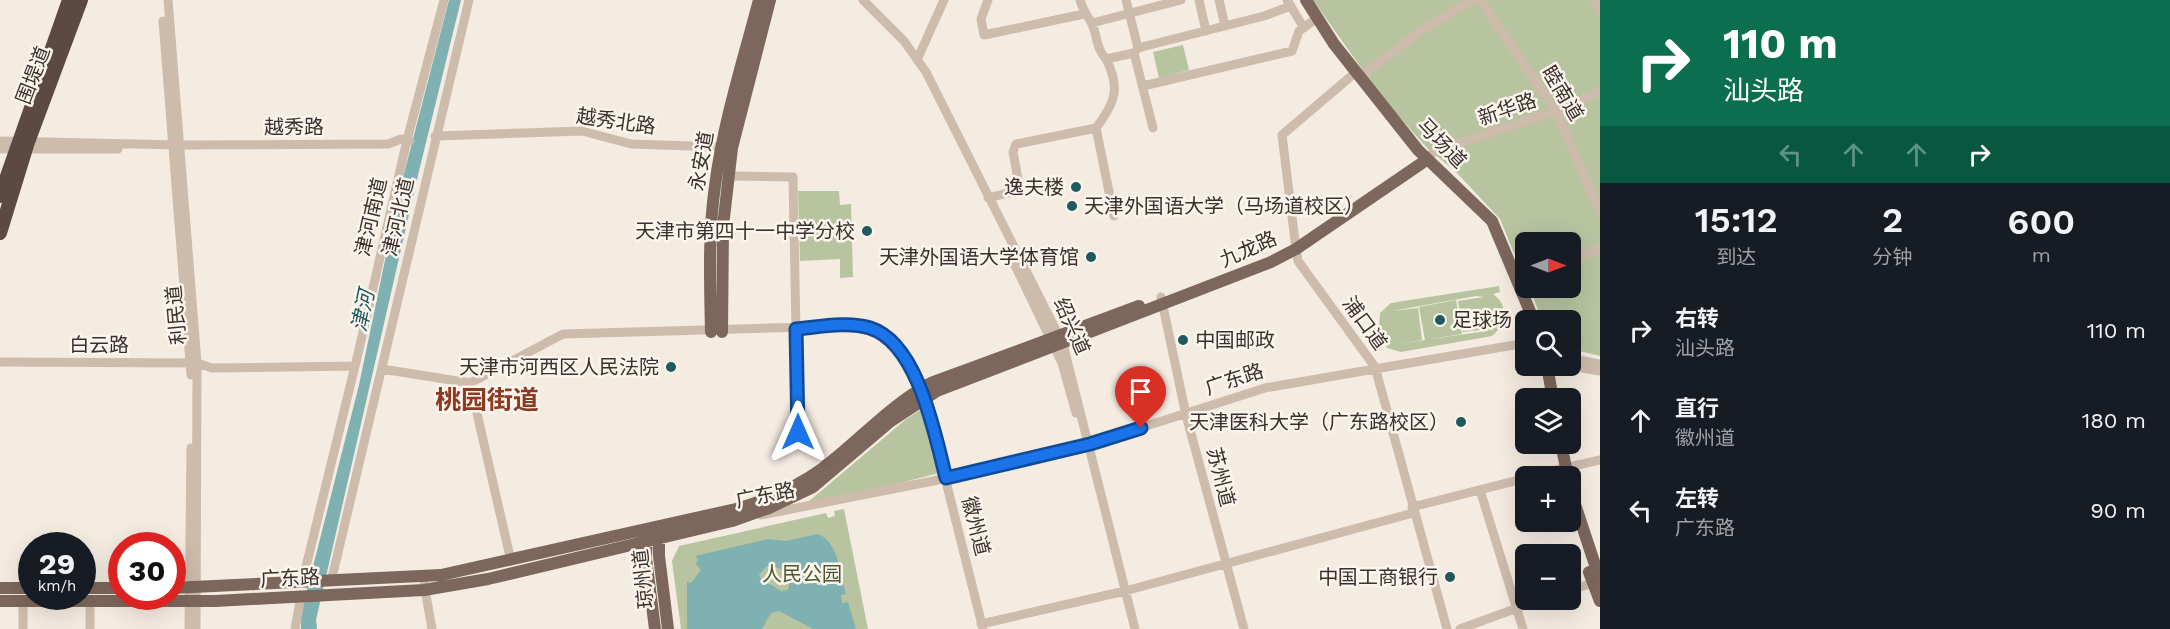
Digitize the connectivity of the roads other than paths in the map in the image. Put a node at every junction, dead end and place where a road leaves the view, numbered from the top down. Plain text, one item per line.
1 (69, 0) edge
2 (81, 0) edge
3 (161, 0) edge
4 (168, 0) edge
5 (444, 0) edge
6 (469, 0) edge
7 (759, 0) edge
8 (770, 0) edge
9 (863, 0) edge
10 (944, 0) edge
11 (988, 0) edge
12 (1080, 0) edge
13 (1126, 0) edge
14 (1181, 0) edge
15 (1199, 0) edge
16 (1219, 0) edge
17 (1306, 0) edge
18 (1472, 0) edge
19 (1480, 0) edge
20 (1594, 0) edge
21 (1293, 2) edge
22 (1600, 12) edge
23 (1129, 13) junction
24 (1084, 14) junction
25 (1311, 22) junction
26 (1092, 23) junction
27 (1225, 26) junction
28 (1206, 31) junction
29 (1136, 50) junction
30 (1106, 59) junction
31 (917, 60) junction
32 (1356, 75) junction
33 (1143, 86) junction
34 (1600, 92) edge
35 (1556, 111) junction
36 (1096, 128) junction
37 (1153, 128) dead end
38 (435, 136) junction
39 (0, 141) edge
40 (409, 141) junction
41 (22, 145) junction
42 (176, 146) junction
43 (721, 147) junction
44 (0, 148) edge
45 (1422, 164) junction
46 (728, 176) junction
47 (0, 195) edge
48 (988, 198) junction
49 (1600, 212) edge
50 (1114, 216) dead end
51 (0, 233) edge
52 (1296, 245) junction
53 (1600, 249) edge
54 (1581, 256) edge
55 (1515, 268) edge
56 (1162, 301) junction
57 (1523, 310) edge
58 (796, 329) junction
59 (716, 332) junction
60 (1057, 341) junction
61 (1515, 345) edge
62 (1581, 360) edge
63 (0, 362) edge
64 (194, 363) junction
65 (1600, 364) edge
66 (355, 366) junction
67 (1375, 367) junction
68 (1581, 368) edge
69 (382, 369) junction
70 (1600, 371) edge
71 (470, 383) junction
72 (923, 393) junction
73 (1186, 415) junction
74 (798, 432) dead end
75 (1087, 444) junction
76 (1600, 460) edge
77 (1581, 467) edge
78 (946, 478) junction
79 (1515, 481) edge
80 (1480, 490) junction
81 (1413, 510) junction
82 (734, 515) junction
83 (662, 525) junction
84 (1581, 526) edge
85 (649, 528) junction
86 (1576, 532) edge
87 (652, 539) junction
88 (511, 561) junction
89 (1224, 564) junction
90 (424, 577) junction
91 (1597, 581) edge
92 (1581, 586) edge
93 (0, 588) edge
94 (18, 588) edge
95 (331, 589) junction
96 (301, 590) junction
97 (424, 590) junction
98 (1123, 591) junction
99 (186, 593) edge
100 (192, 595) junction
101 (0, 600) edge
102 (18, 600) edge
103 (96, 601) edge
104 (1600, 601) edge
105 (1515, 604) edge
106 (1515, 607) edge
107 (23, 610) edge
108 (90, 610) edge
109 (1517, 610) edge
110 (982, 626) edge
111 (23, 629) edge
112 (90, 629) edge
113 (189, 629) edge
114 (196, 629) edge
115 (295, 629) edge
116 (432, 629) edge
117 (655, 629) edge
118 (668, 629) edge
119 (1130, 629) edge
120 (1135, 629) edge
121 (1244, 629) edge
122 (1447, 629) edge
123 (1460, 629) edge
124 (1523, 629) edge

1 - 41 highway, 围堤道
2 - 41 highway, 围堤道
3 - 42 street, 利民道
4 - 42 street, 利民道
5 - 40 street, 津河南道
6 - 38 street, 津河北道
7 - 43 main road, 永安道
8 - 46 main road, 永安道
9 - 31 street, 绍兴道
10 - 31 street
11 - 24 street
12 - 24 street
13 - 23 street
14 - 23 street
15 - 28 street
16 - 27 street
17 - 25 main road, 马场道
18 - 32 street
19 - 35 street, 睦南道
20 - 22 street
21 - 25 main road, 马场道
21 - 27 street
23 - 26 street
23 - 29 street
24 - 26 street
25 - 32 main road, 马场道
25 - 33 street
26 - 30 street
27 - 28 street
28 - 29 street
29 - 30 street
29 - 33 street
30 - 36 street
31 - 48 street, 绍兴道
31 - 60 street, 绍兴道
32 - 45 main road, 马场道
32 - 52 street, 浦口道
33 - 37 street
34 - 35 street, 新华路
35 - 45 street, 新华路
35 - 49 street, 睦南道
36 - 48 street
36 - 50 street
38 - 43 street, 越秀北路
38 - 69 street, 津河北道
39 - 41 street, 越秀路
40 - 42 street, 越秀路
40 - 66 street, 津河南道
41 - 42 street, 越秀路
41 - 44 street, 越秀路
41 - 47 highway, 围堤道
41 - 51 highway, 围堤道
42 - 64 street, 利民道
43 - 59 main road, 永安道
45 - 52 main road, 九龙路
45 - 55 main road, 马场道
45 - 57 main road, 马场道
46 - 58 street
46 - 59 main road, 永安道
48 - 60 street, 绍兴道
52 - 56 main road, 九龙路
52 - 67 street, 浦口道
53 - 54 street
56 - 60 main road, 九龙路
56 - 73 street, 苏州道
58 - 59 street, 徽州道
58 - 72 street, 徽州道
58 - 74 street
59 - 71 street, 徽州道
60 - 72 main road, 九龙路
60 - 75 street, 绍兴道
61 - 67 street, 广东路
62 - 65 street
63 - 64 street, 白云路
64 - 66 street, 白云路
64 - 100 street, 利民道
66 - 96 street, 津河南道
67 - 73 street, 广东路
67 - 81 street, 浦口道
68 - 70 street
69 - 71 street
69 - 95 street, 津河北道
71 - 88 street
72 - 78 street, 徽州道
72 - 82 main road, 九龙路
73 - 75 street, 广东路
73 - 89 street, 苏州道
75 - 78 street, 广东路
75 - 98 street, 绍兴道
76 - 77 street
78 - 82 street, 广东路
78 - 110 street, 徽州道
79 - 80 street
80 - 81 street
80 - 105 street
81 - 89 street
81 - 122 street, 浦口道
82 - 83 main road, 广东路
82 - 87 main road, 广东路
83 - 85 main road, 广东路
83 - 87 main road, 琼州道
84 - 91 main road
85 - 87 main road
85 - 88 main road, 广东路
86 - 91 main road
87 - 97 main road, 广东路
87 - 117 main road, 琼州道
87 - 118 main road, 琼州道
88 - 90 main road, 广东路
89 - 98 street
89 - 121 street, 苏州道
90 - 95 main road, 广东路
90 - 97 street
91 - 92 street
91 - 104 main road
93 - 94 main road
95 - 96 main road, 广东路
95 - 97 main road, 广东路
96 - 100 main road, 广东路
96 - 115 street, 津河南道
97 - 116 street
98 - 110 street
98 - 119 street, 绍兴道
98 - 120 street, 绍兴道
99 - 100 main road, 广东路
100 - 103 main road, 广东路
100 - 113 street, 利民道
100 - 114 street, 利民道
101 - 102 main road, 广东路
106 - 123 street
107 - 111 street
108 - 112 street
109 - 124 street

